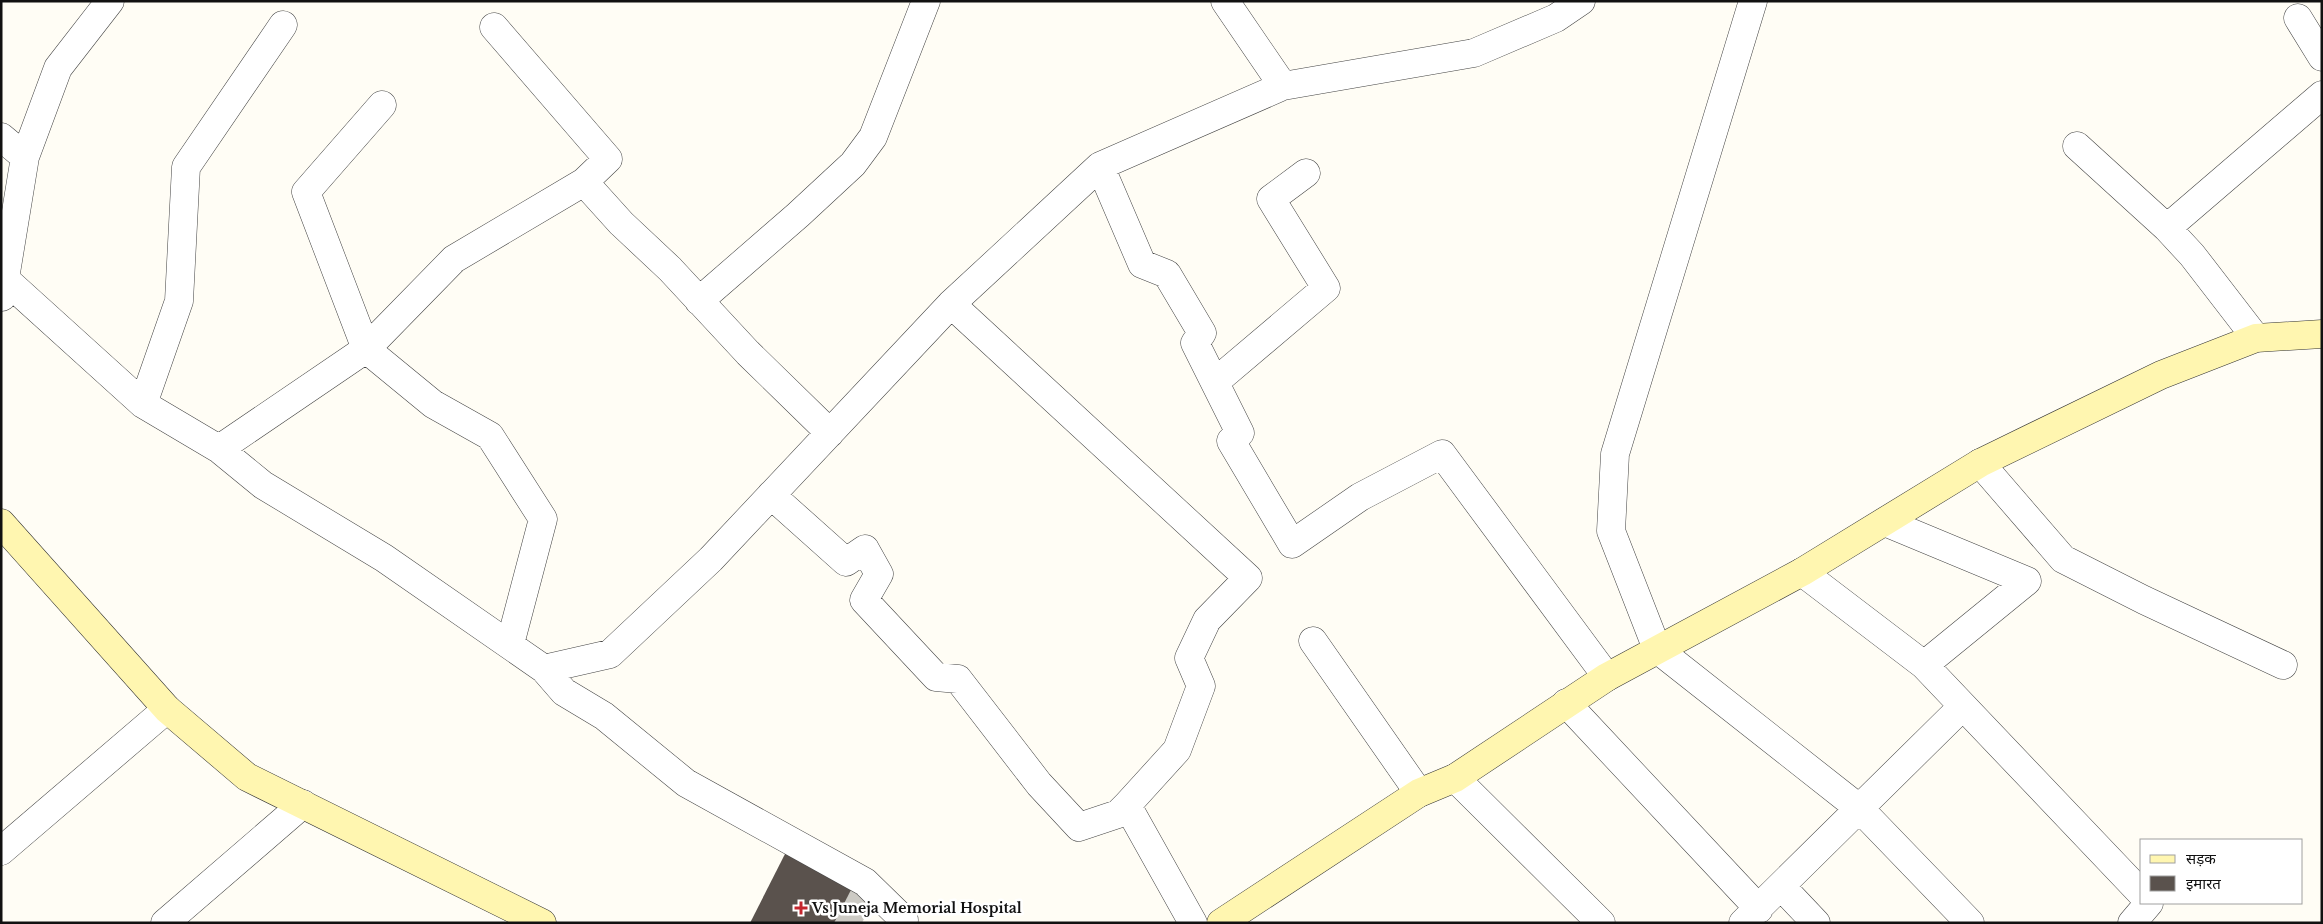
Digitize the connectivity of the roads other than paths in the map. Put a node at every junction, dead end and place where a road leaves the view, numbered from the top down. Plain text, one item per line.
1 (110, 1) edge
2 (926, 1) edge
3 (1226, 1) edge
4 (1581, 1) edge
5 (1753, 1) edge
6 (2298, 18) dead end
7 (283, 25) dead end
8 (494, 27) dead end
9 (2322, 57) edge
10 (1283, 86) junction
11 (2322, 95) edge
12 (382, 105) dead end
13 (1, 137) edge
14 (2077, 146) dead end
15 (25, 157) junction
16 (1100, 166) junction
17 (1306, 173) dead end
18 (584, 182) junction
19 (2167, 228) junction
20 (3, 291) edge
21 (699, 301) junction
22 (951, 304) junction
23 (2322, 334) edge
24 (2256, 338) junction
25 (366, 349) junction
26 (1215, 382) junction
27 (143, 404) junction
28 (830, 433) junction
29 (220, 449) junction
30 (1980, 463) junction
31 (771, 495) junction
32 (1885, 522) junction
33 (1, 523) edge
34 (1802, 572) junction
35 (1313, 642) dead end
36 (510, 644) junction
37 (1656, 649) junction
38 (1924, 665) junction
39 (2283, 665) dead end
40 (544, 669) junction
41 (1607, 677) junction
42 (1566, 703) junction
43 (1963, 706) junction
44 (167, 710) junction
45 (1455, 778) junction
46 (1419, 793) junction
47 (303, 804) junction
48 (1127, 805) junction
49 (1860, 809) junction
50 (1, 851) edge
51 (1781, 886) junction
52 (2140, 892) edge
53 (2148, 904) edge
54 (1751, 916) edge
55 (904, 920) dead end
56 (165, 923) edge
57 (542, 923) edge
58 (1193, 923) edge
59 (1221, 923) edge
60 (1601, 923) edge
61 (1816, 923) edge
62 (1970, 923) edge
63 (2132, 923) edge

1 - 15 street
2 - 21 street
3 - 10 street
4 - 10 street
5 - 37 street
6 - 9 street
7 - 27 street
8 - 18 street
10 - 16 street
11 - 19 street
12 - 25 street
13 - 15 street
14 - 19 street
15 - 20 street
16 - 22 street
16 - 26 street
17 - 26 street
18 - 21 street
18 - 25 street
19 - 24 street
20 - 27 street
21 - 28 street
22 - 28 street
22 - 48 street
23 - 24 main road
24 - 30 main road
25 - 29 street
25 - 36 street
26 - 41 street
27 - 29 street
28 - 31 street
29 - 36 street
30 - 32 main road
30 - 39 street
31 - 40 street
31 - 48 street
32 - 34 main road
32 - 38 street
33 - 44 main road
34 - 37 main road
34 - 38 street
35 - 46 street
36 - 40 street
37 - 41 main road
37 - 49 street
38 - 43 street
40 - 55 street
41 - 42 main road
42 - 45 main road
42 - 54 street
43 - 49 street
43 - 52 street
44 - 47 main road
44 - 50 street
45 - 46 main road
45 - 60 street
46 - 59 main road
47 - 56 street
47 - 57 main road
48 - 58 street
49 - 51 street
49 - 62 street
51 - 54 street
51 - 61 street
53 - 63 street

